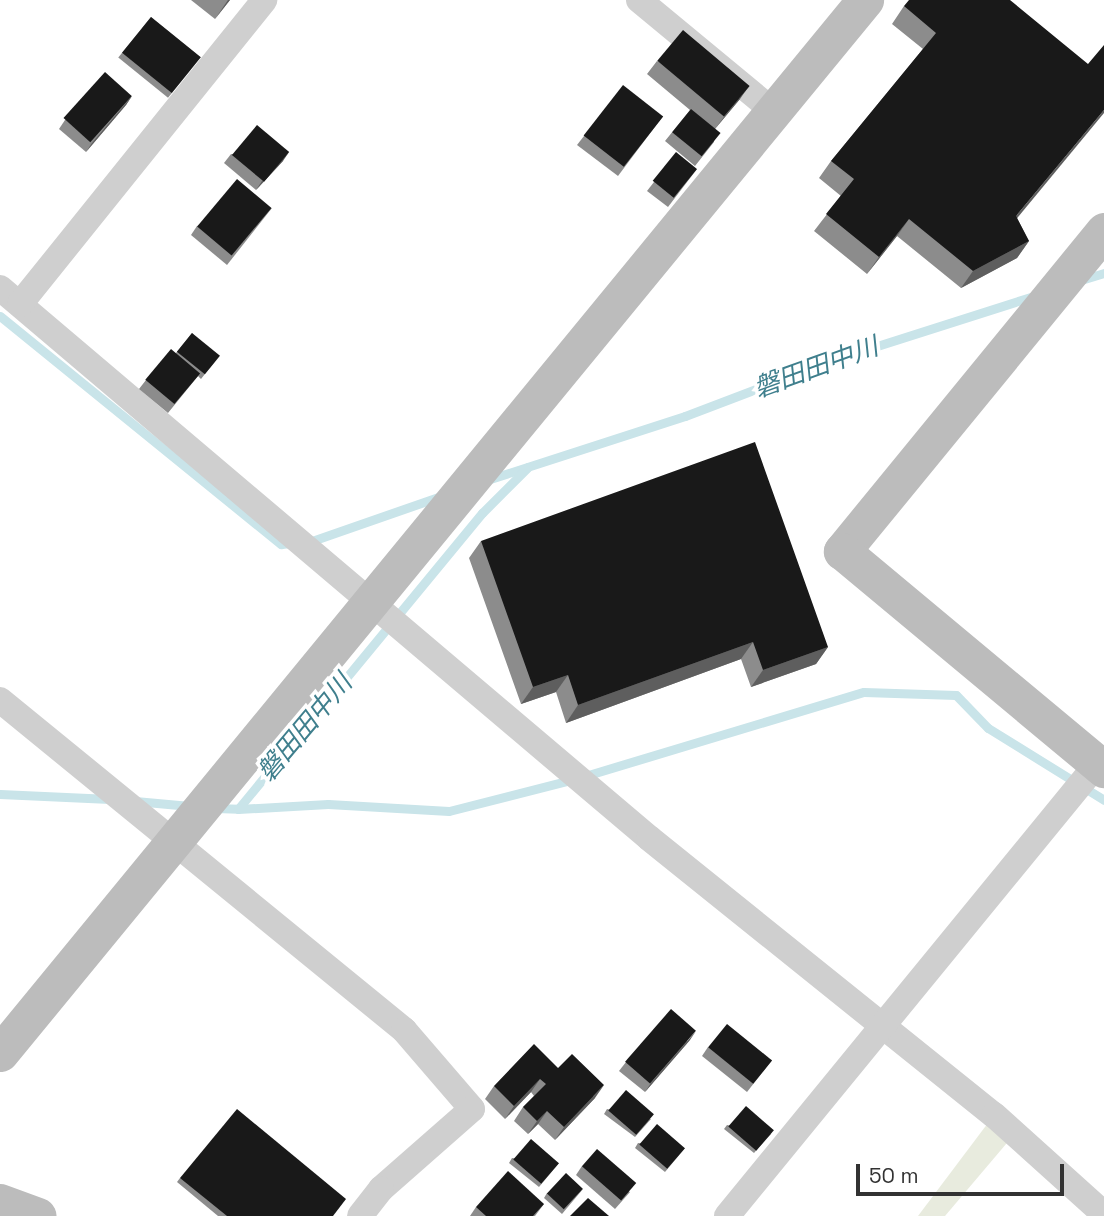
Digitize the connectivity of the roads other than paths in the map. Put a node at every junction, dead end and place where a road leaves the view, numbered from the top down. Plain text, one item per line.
1 (264, 0) edge
2 (639, 0) edge
3 (864, 0) edge
4 (773, 111) junction
5 (1104, 230) edge
6 (10, 296) edge
7 (373, 604) junction
8 (0, 700) edge
9 (1100, 767) edge
10 (173, 842) junction
11 (883, 1026) junction
12 (0, 1053) edge
13 (0, 1202) edge
14 (1104, 1214) edge
15 (38, 1216) edge
16 (360, 1216) edge
17 (727, 1216) edge

1 - 6 street
2 - 4 street
3 - 4 street
4 - 7 street
5 - 9 street
6 - 7 street
7 - 10 street
7 - 11 street
8 - 10 street
9 - 11 street
10 - 12 street
10 - 16 street
11 - 14 street
11 - 17 street
13 - 15 street

